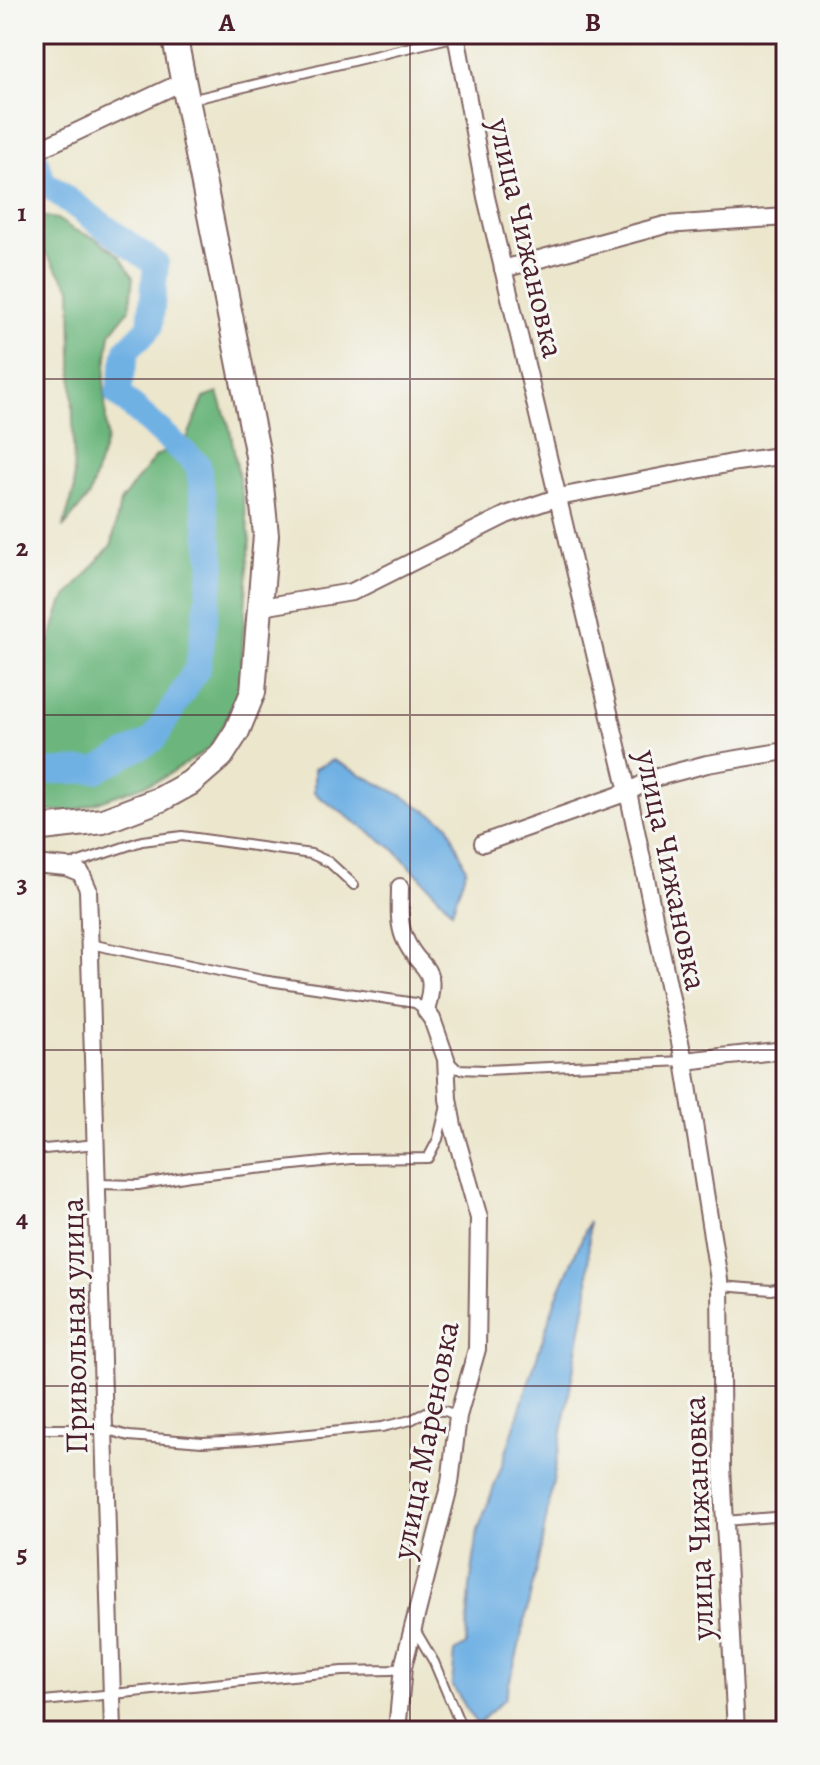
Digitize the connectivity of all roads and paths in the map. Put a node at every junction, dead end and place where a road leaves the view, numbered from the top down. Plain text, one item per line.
1 (174, 34) edge
2 (458, 35) edge
3 (184, 92) junction
4 (34, 152) edge
5 (786, 217) edge
6 (503, 269) junction
7 (786, 455) edge
8 (559, 497) junction
9 (262, 607) junction
10 (786, 751) edge
11 (628, 792) junction
12 (34, 829) edge
13 (483, 843) dead end
14 (34, 864) edge
15 (66, 867) junction
16 (354, 885) dead end
17 (400, 887) dead end
18 (89, 944) junction
19 (426, 1011) junction
20 (786, 1050) edge
21 (446, 1059) junction
22 (684, 1061) junction
23 (448, 1099) junction
24 (97, 1144) junction
25 (34, 1150) edge
26 (98, 1184) junction
27 (720, 1286) junction
28 (786, 1287) edge
29 (458, 1416) junction
30 (34, 1429) edge
31 (104, 1429) junction
32 (786, 1516) edge
33 (725, 1521) junction
34 (413, 1627) junction
35 (403, 1667) junction
36 (112, 1693) junction
37 (34, 1702) edge
38 (113, 1731) edge
39 (397, 1731) edge
40 (463, 1731) edge
41 (736, 1731) edge

1 - 3 street
2 - 3 lane
2 - 6 street, улица Чижановка
3 - 4 street
3 - 9 street
5 - 6 street
6 - 8 street, улица Чижановка
7 - 8 street
8 - 9 street
8 - 11 street, улица Чижановка
9 - 12 street
10 - 11 street
11 - 13 street
11 - 22 street, улица Чижановка
14 - 15 street
15 - 16 lane
15 - 18 street, Привольная улица
17 - 19 street, улица Мареновка
18 - 19 lane
18 - 24 street, Привольная улица
19 - 21 street, улица Мареновка
20 - 22 street
21 - 22 lane
21 - 23 street, улица Мареновка
22 - 27 street, улица Чижановка
23 - 26 lane
23 - 29 street, улица Мареновка
24 - 25 lane
24 - 26 street, Привольная улица
26 - 31 street, Привольная улица
27 - 28 lane
27 - 33 street, улица Чижановка
29 - 31 lane
29 - 34 street, улица Мареновка
30 - 31 lane
31 - 36 street, Привольная улица
32 - 33 lane
33 - 41 street, улица Чижановка
34 - 35 street, улица Мареновка
34 - 40 lane
35 - 36 lane
35 - 39 street, улица Мареновка
36 - 37 lane
36 - 38 street, Привольная улица

